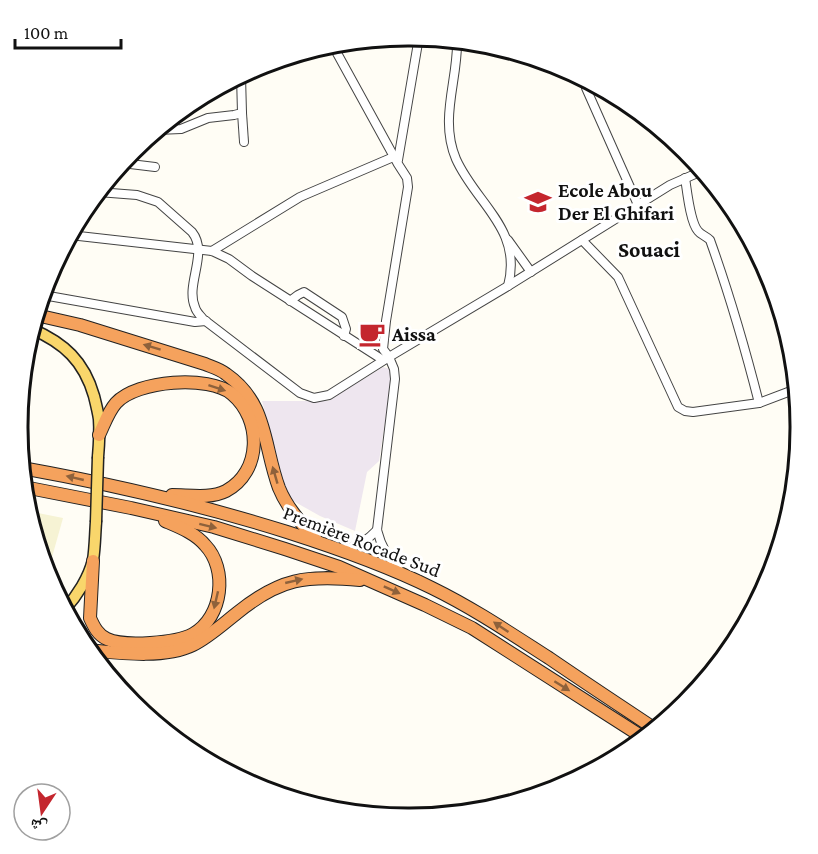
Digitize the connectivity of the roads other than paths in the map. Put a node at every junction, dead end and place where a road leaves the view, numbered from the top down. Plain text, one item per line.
1 (416, 46) edge
2 (456, 50) edge
3 (338, 53) edge
4 (241, 86) edge
5 (587, 91) edge
6 (242, 113) junction
7 (172, 129) edge
8 (244, 142) dead end
9 (397, 158) junction
10 (134, 164) edge
11 (155, 167) dead end
12 (693, 173) edge
13 (685, 178) junction
14 (109, 193) edge
15 (638, 205) junction
16 (80, 236) edge
17 (506, 237) junction
18 (582, 240) junction
19 (198, 249) junction
20 (212, 251) junction
21 (531, 272) junction
22 (508, 286) junction
23 (52, 297) edge
24 (290, 301) junction
25 (45, 317) edge
26 (206, 321) junction
27 (40, 333) edge
28 (345, 336) junction
29 (386, 358) junction
30 (788, 393) edge
31 (759, 404) junction
32 (99, 435) junction
33 (31, 470) edge
34 (34, 489) edge
35 (152, 495) junction
36 (131, 508) junction
37 (377, 530) junction
38 (317, 541) junction
39 (342, 550) junction
40 (93, 561) junction
41 (405, 575) junction
42 (372, 581) junction
43 (72, 602) edge
44 (101, 651) edge
45 (647, 724) edge
46 (636, 733) edge

1 - 9 street
2 - 17 street
3 - 9 street
4 - 6 street
5 - 15 street
6 - 7 street
6 - 8 street
9 - 20 street
9 - 29 street
10 - 11 street
12 - 13 street
13 - 15 street
13 - 31 street
14 - 19 street
15 - 18 street
16 - 19 street
17 - 21 street
17 - 22 street
18 - 21 street
18 - 31 street
19 - 20 street
19 - 26 street
20 - 24 street
21 - 22 street
22 - 29 street
23 - 26 street
24 - 28 street
24 - 28 street
38 -> 25 highway
26 - 29 street
27 - 32 main road
28 - 29 street
29 - 37 street
30 - 31 street
32 -> 35 highway
32 - 40 main road, bridge
35 -> 33 highway, Première Rocade Sud
34 - 36 highway, Première Rocade Sud
35 - 38 highway, Première Rocade Sud
36 -> 40 highway
36 -> 42 highway, Première Rocade Sud
37 - 39 street
37 - 41 street
38 - 39 highway, Première Rocade Sud
39 - 41 highway, Première Rocade Sud
40 - 43 main road
45 -> 41 highway, Première Rocade Sud
44 -> 42 highway
42 -> 46 highway, Première Rocade Sud

